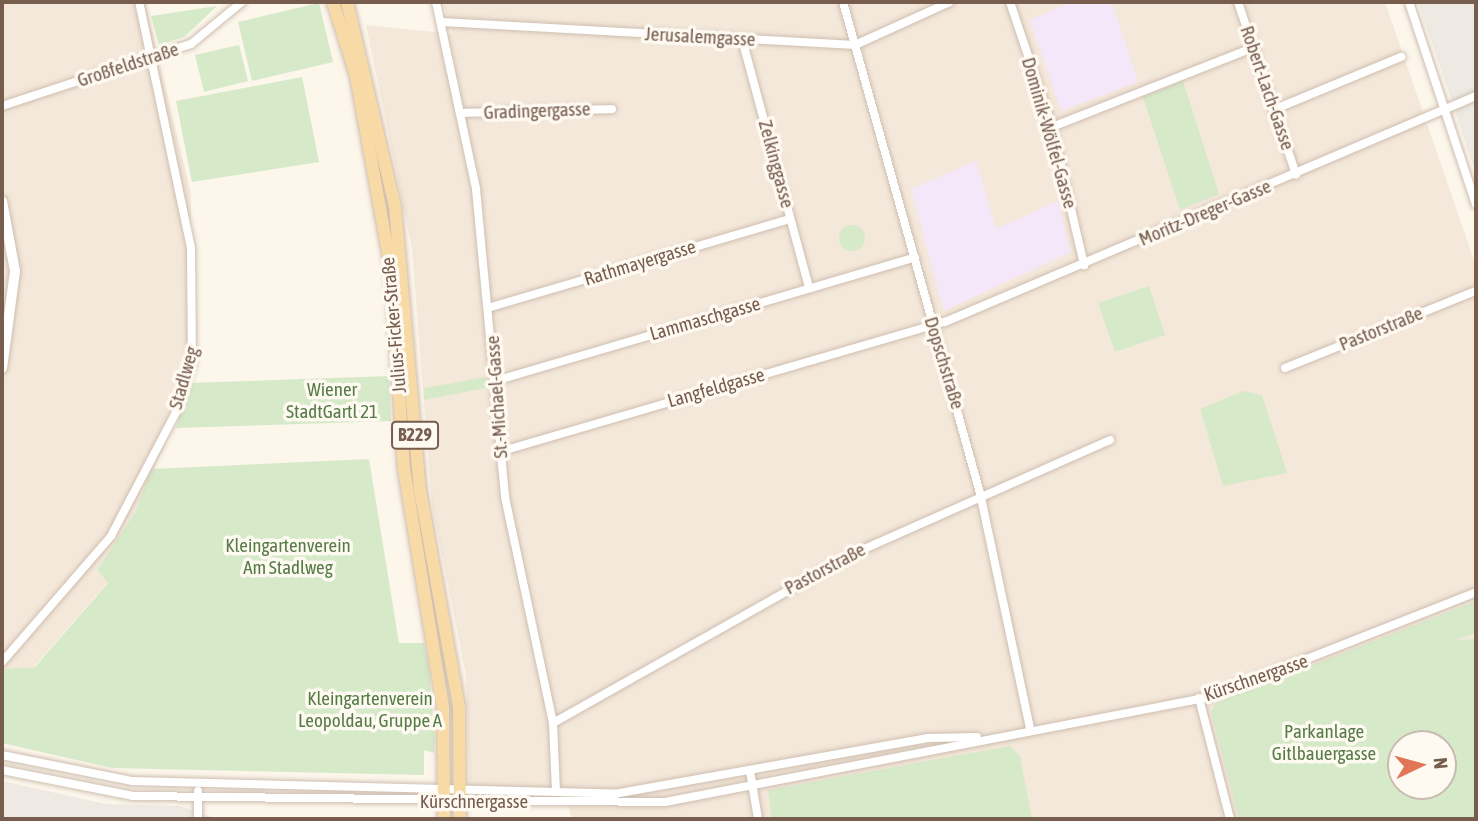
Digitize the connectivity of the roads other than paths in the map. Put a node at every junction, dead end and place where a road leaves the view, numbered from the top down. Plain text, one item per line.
1 (139, 2) edge
2 (242, 2) edge
3 (332, 2) edge
4 (347, 2) edge
5 (436, 2) edge
6 (843, 2) edge
7 (950, 2) edge
8 (1010, 2) edge
9 (1238, 2) edge
10 (1409, 2) edge
11 (442, 22) junction
12 (742, 39) junction
13 (855, 45) junction
14 (1253, 48) junction
15 (1401, 57) dead end
16 (155, 59) junction
17 (1476, 96) edge
18 (2, 106) edge
19 (612, 108) dead end
20 (1273, 110) junction
21 (1443, 110) junction
22 (462, 113) junction
23 (1052, 127) junction
24 (1296, 174) junction
25 (2, 201) edge
26 (1476, 204) edge
27 (790, 219) junction
28 (915, 257) junction
29 (1084, 265) junction
30 (809, 288) junction
31 (1476, 291) edge
32 (491, 307) junction
33 (932, 325) junction
34 (2, 368) edge
35 (1285, 368) dead end
36 (495, 381) junction
37 (1110, 440) dead end
38 (499, 452) junction
39 (980, 493) junction
40 (1476, 592) edge
41 (2, 662) edge
42 (1199, 698) junction
43 (553, 723) junction
44 (1030, 728) junction
45 (985, 737) junction
46 (2, 755) edge
47 (2, 770) edge
48 (750, 771) junction
49 (198, 783) junction
50 (752, 786) junction
51 (460, 789) junction
52 (556, 792) junction
53 (198, 796) junction
54 (445, 797) junction
55 (460, 803) junction
56 (198, 819) edge
57 (444, 819) edge
58 (460, 819) edge
59 (758, 819) edge
60 (1230, 819) edge

1 - 16 street, Stadlweg
2 - 16 street, Großfeldstraße
3 - 54 main road, Julius-Ficker-Straße / B229
4 - 51 main road, Julius-Ficker-Straße / B229
5 - 11 street, St.-Michael-Gasse
6 - 13 street, Dopschstraße
7 - 13 street, Jerusalemgasse
8 - 23 street, Dominik-Wölfel-Gasse
9 - 14 street, Robert-Lach-Gasse
10 - 21 street
11 - 12 street, Jerusalemgasse
11 - 22 street, St.-Michael-Gasse
12 - 13 street, Jerusalemgasse
12 - 27 street, Zelkinggasse
13 - 28 street, Dopschstraße
14 - 20 street, Robert-Lach-Gasse
14 - 23 street
15 - 20 street
16 - 18 street, Großfeldstraße
16 - 41 street, Stadlweg
17 - 21 street, Moritz-Dreger-Gasse
19 - 22 street, Gradingergasse
20 - 24 street, Robert-Lach-Gasse
21 - 24 street, Moritz-Dreger-Gasse
21 - 26 street
22 - 32 street, St.-Michael-Gasse
23 - 29 street, Dominik-Wölfel-Gasse
24 - 29 street, Moritz-Dreger-Gasse
25 - 34 street
27 - 30 street, Zelkinggasse
27 - 32 street, Rathmayergasse
28 - 30 street, Lammaschgasse
28 - 33 street, Dopschstraße
29 - 33 street, Moritz-Dreger-Gasse
30 - 36 street, Lammaschgasse
31 - 35 street, Pastorstraße
32 - 36 street, St.-Michael-Gasse
33 - 38 street, Langfeldgasse
33 - 39 street, Dopschstraße
36 - 38 street, St.-Michael-Gasse
37 - 39 street, Pastorstraße
38 - 43 street, St.-Michael-Gasse
39 - 43 street, Pastorstraße
39 - 44 street, Dopschstraße
40 - 42 street, Kürschnergasse
42 - 44 street, Kürschnergasse
42 - 60 street
43 - 52 street, St.-Michael-Gasse
44 - 45 street, Kürschnergasse
45 - 48 street, Kürschnergasse
45 - 50 street, Kürschnergasse
46 - 49 street, Kürschnergasse
47 - 53 street, Kürschnergasse
48 - 50 street
48 - 52 street, Kürschnergasse
49 - 53 street
49 - 54 street, Kürschnergasse
50 - 55 street, Kürschnergasse
50 - 59 street
51 - 52 street, Kürschnergasse
51 - 54 street, Kürschnergasse
51 - 55 main road, Julius-Ficker-Straße / B229
53 - 54 street, Kürschnergasse
53 - 56 street
54 - 55 street, Kürschnergasse
54 - 57 main road, Julius-Ficker-Straße / B229
55 - 58 main road, Julius-Ficker-Straße / B229

